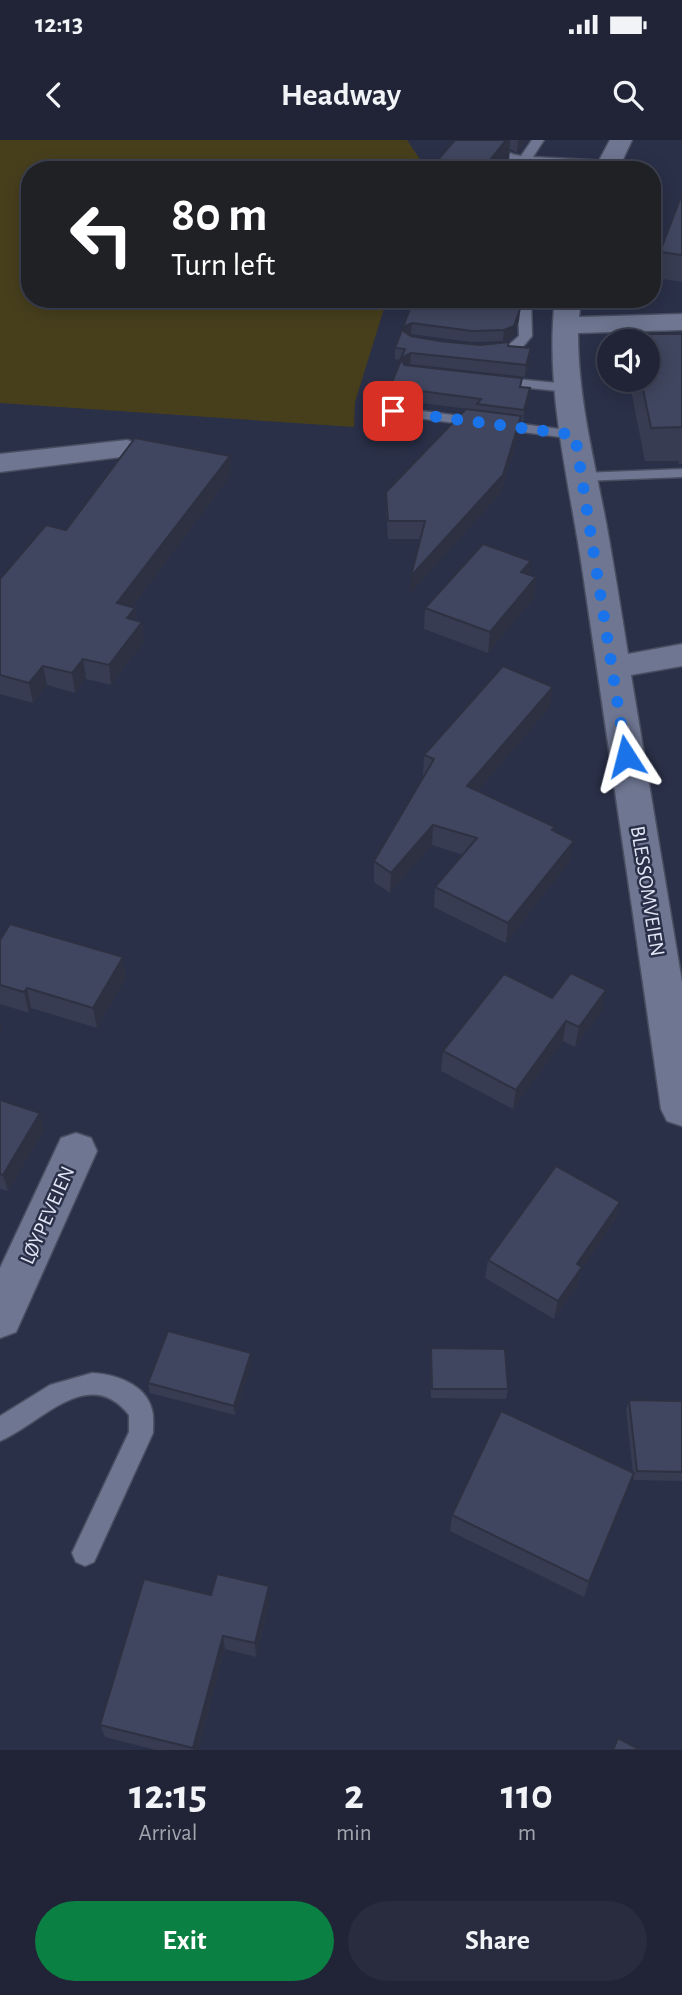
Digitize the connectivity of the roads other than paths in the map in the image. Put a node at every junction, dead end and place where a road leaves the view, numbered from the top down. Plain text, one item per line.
1 (483, 140) edge
2 (538, 140) edge
3 (621, 140) edge
4 (513, 161) edge
5 (526, 161) edge
6 (610, 161) edge
7 (525, 308) edge
8 (566, 312) edge
9 (680, 324) edge
10 (482, 349) edge
11 (477, 379) edge
12 (568, 388) junction
13 (393, 411) dead end
14 (575, 435) junction
15 (127, 449) edge
16 (0, 463) edge
17 (682, 473) edge
18 (582, 477) junction
19 (682, 655) edge
20 (612, 668) junction
21 (682, 1109) edge
22 (76, 1151) dead end
23 (0, 1317) edge
24 (0, 1430) edge
25 (85, 1553) dead end

1 - 4 lane
2 - 5 lane
3 - 6 street
7 - 10 lane
8 - 9 street
8 - 12 street, BLESSOMVEIEN
11 - 12 lane
12 - 14 street, BLESSOMVEIEN
13 - 14 lane
14 - 18 street, BLESSOMVEIEN
15 - 16 street
17 - 18 lane
18 - 20 street, BLESSOMVEIEN
19 - 20 street
20 - 21 street, BLESSOMVEIEN
22 - 23 street, LØYPEVEIEN
24 - 25 lane

